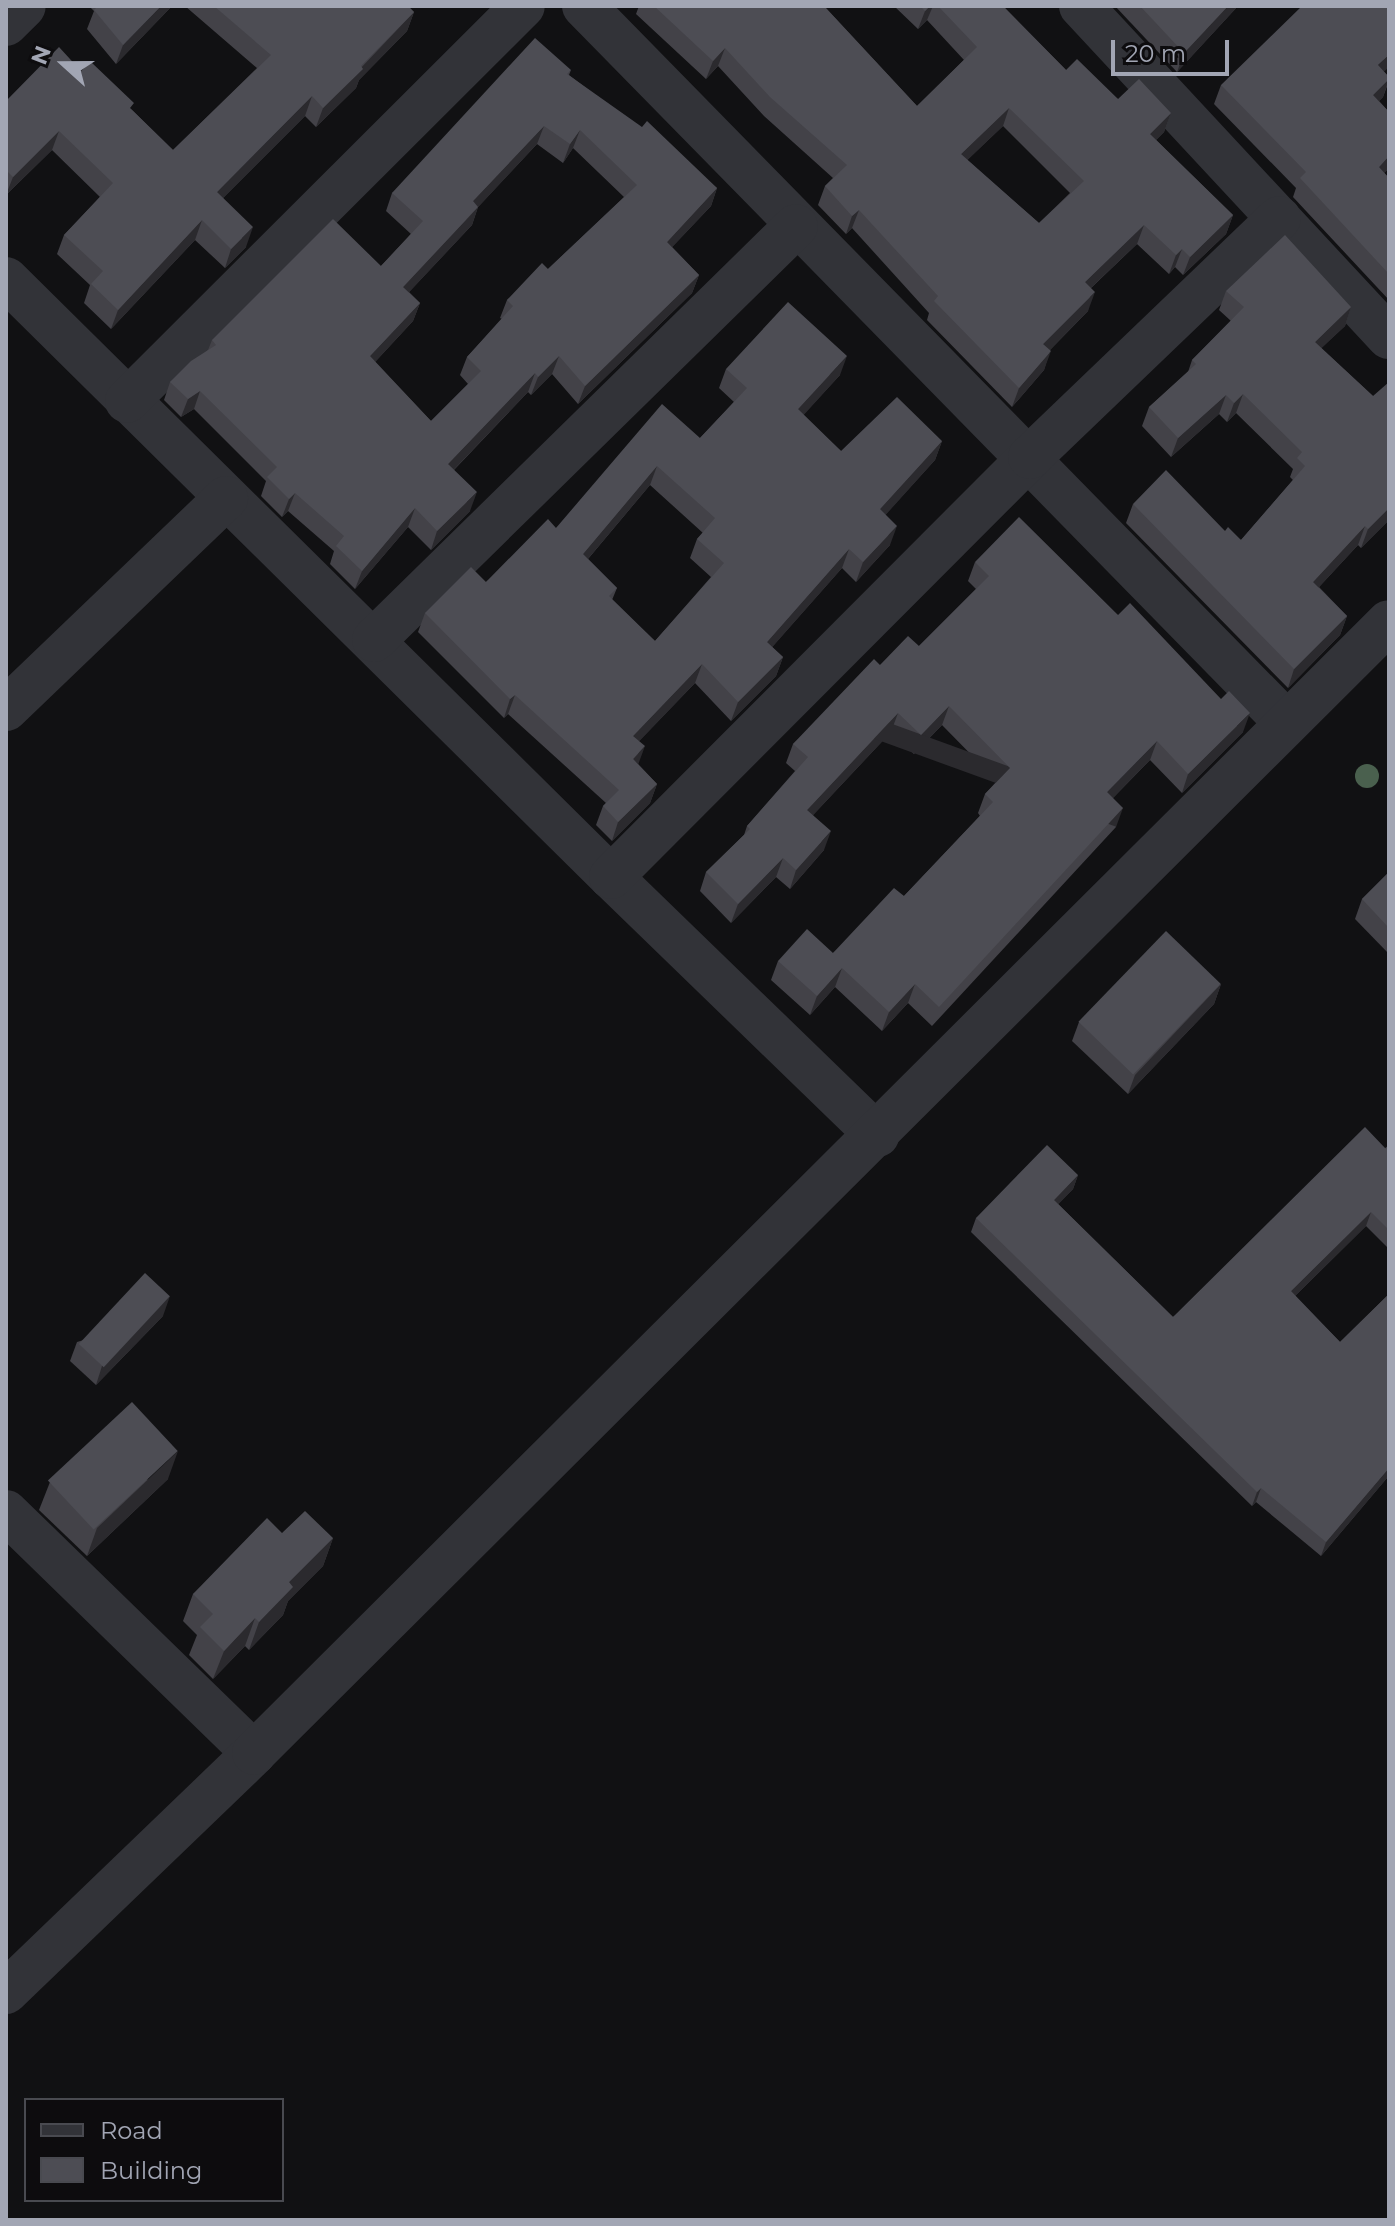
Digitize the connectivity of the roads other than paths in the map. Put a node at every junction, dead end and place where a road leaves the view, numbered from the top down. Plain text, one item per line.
1 (24, 6) edge
2 (523, 6) edge
3 (584, 6) edge
4 (1081, 6) edge
5 (6, 24) edge
6 (1279, 218) junction
7 (796, 226) junction
8 (6, 279) edge
9 (1389, 337) edge
10 (127, 401) junction
11 (1030, 457) junction
12 (226, 498) junction
13 (1389, 622) edge
14 (374, 640) junction
15 (6, 709) edge
16 (1286, 722) junction
17 (611, 877) junction
18 (877, 1135) junction
19 (6, 1512) edge
20 (254, 1753) junction
21 (6, 1992) edge

1 - 5 street
2 - 10 street
3 - 7 street
4 - 6 street
6 - 9 street
6 - 11 street
7 - 11 street
7 - 14 street
8 - 10 street
10 - 12 street
11 - 16 street
11 - 17 street
12 - 14 street
12 - 15 street
13 - 16 street
14 - 17 street
16 - 18 street
17 - 18 street
18 - 20 street
19 - 20 street
20 - 21 street

